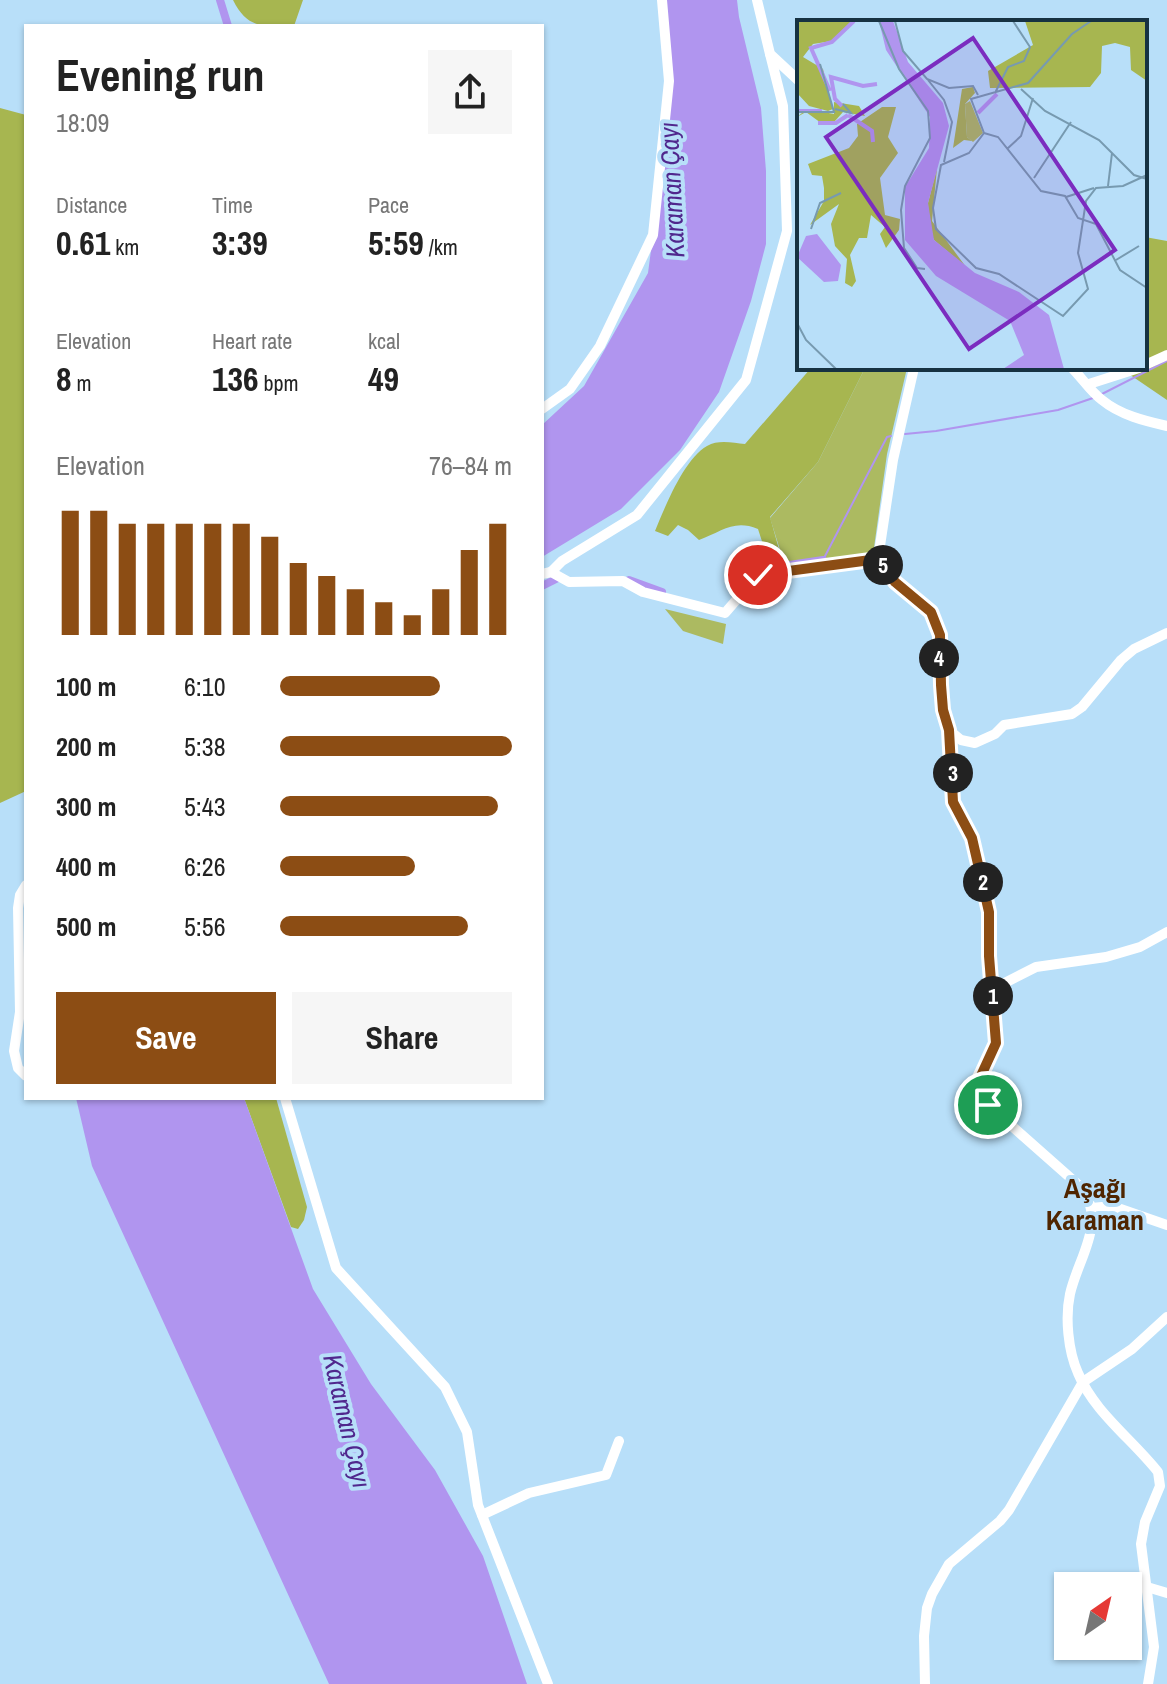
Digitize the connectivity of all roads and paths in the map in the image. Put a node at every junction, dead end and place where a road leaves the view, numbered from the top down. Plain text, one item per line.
1 (662, 0) edge
2 (757, 0) edge
3 (770, 54) junction
4 (797, 79) edge
5 (1167, 355) edge
6 (1147, 364) edge
7 (914, 370) edge
8 (1074, 370) edge
9 (1133, 370) edge
10 (1089, 384) junction
11 (544, 408) edge
12 (1167, 426) edge
13 (878, 559) junction
14 (546, 573) edge
15 (1167, 633) edge
16 (949, 730) junction
17 (24, 888) edge
18 (1167, 932) edge
19 (991, 990) junction
20 (24, 1074) edge
21 (286, 1100) edge
22 (1092, 1208) junction
23 (1167, 1225) edge
24 (1167, 1317) edge
25 (1083, 1382) junction
26 (619, 1441) dead end
27 (482, 1515) junction
28 (1147, 1587) junction
29 (1167, 1593) edge
30 (548, 1684) edge
31 (925, 1684) edge
32 (1148, 1684) edge

1 - 11 street
2 - 3 street
3 - 4 street
3 - 14 street
5 - 6 street
7 - 13 street
8 - 10 street
9 - 10 street
10 - 12 street
13 - 14 street
13 - 16 street
15 - 16 street
16 - 19 street
17 - 20 street
18 - 19 street
19 - 22 street
21 - 27 street
22 - 23 street
22 - 25 street
24 - 25 street
25 - 28 street
25 - 31 street
26 - 27 street
27 - 30 street
28 - 29 street
28 - 32 street

